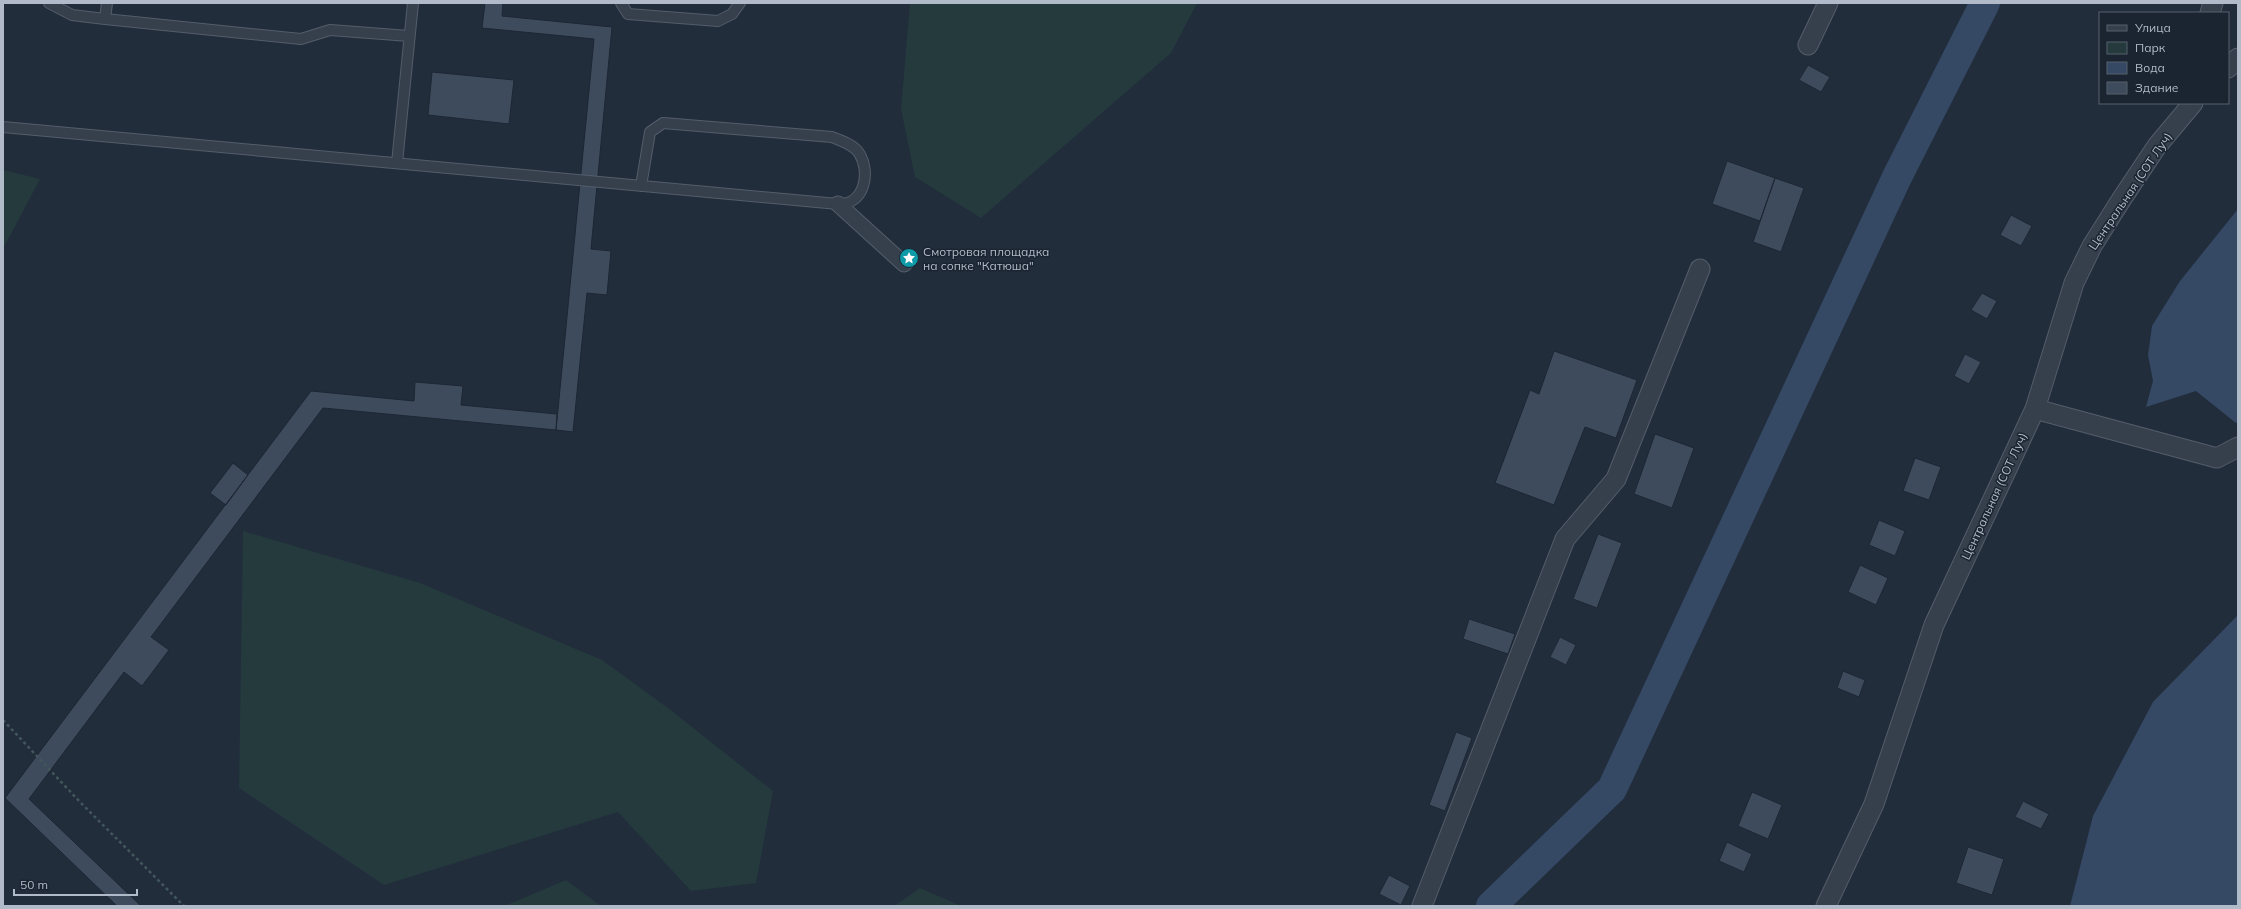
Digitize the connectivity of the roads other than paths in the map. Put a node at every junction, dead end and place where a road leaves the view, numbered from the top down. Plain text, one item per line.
1 (49, 3) edge
2 (107, 3) edge
3 (413, 3) edge
4 (621, 3) edge
5 (740, 3) edge
6 (1828, 3) edge
7 (105, 19) junction
8 (409, 36) junction
9 (1808, 45) dead end
10 (2238, 58) edge
11 (2229, 67) edge
12 (2192, 104) edge
13 (3, 127) edge
14 (397, 163) junction
15 (641, 186) junction
16 (838, 204) junction
17 (909, 258) dead end
18 (1700, 269) dead end
19 (2035, 408) junction
20 (2238, 447) edge
21 (1422, 906) edge
22 (1826, 906) edge

1 - 7 lane
2 - 7 lane
3 - 8 lane
4 - 5 lane
6 - 9 street
7 - 8 lane
8 - 14 lane
10 - 11 street
12 - 19 street, Центральная (СОТ Луч)
13 - 14 lane
14 - 15 lane
15 - 16 lane
15 - 16 lane
16 - 17 street
18 - 21 street
19 - 20 street
19 - 22 street, Центральная (СОТ Луч)

